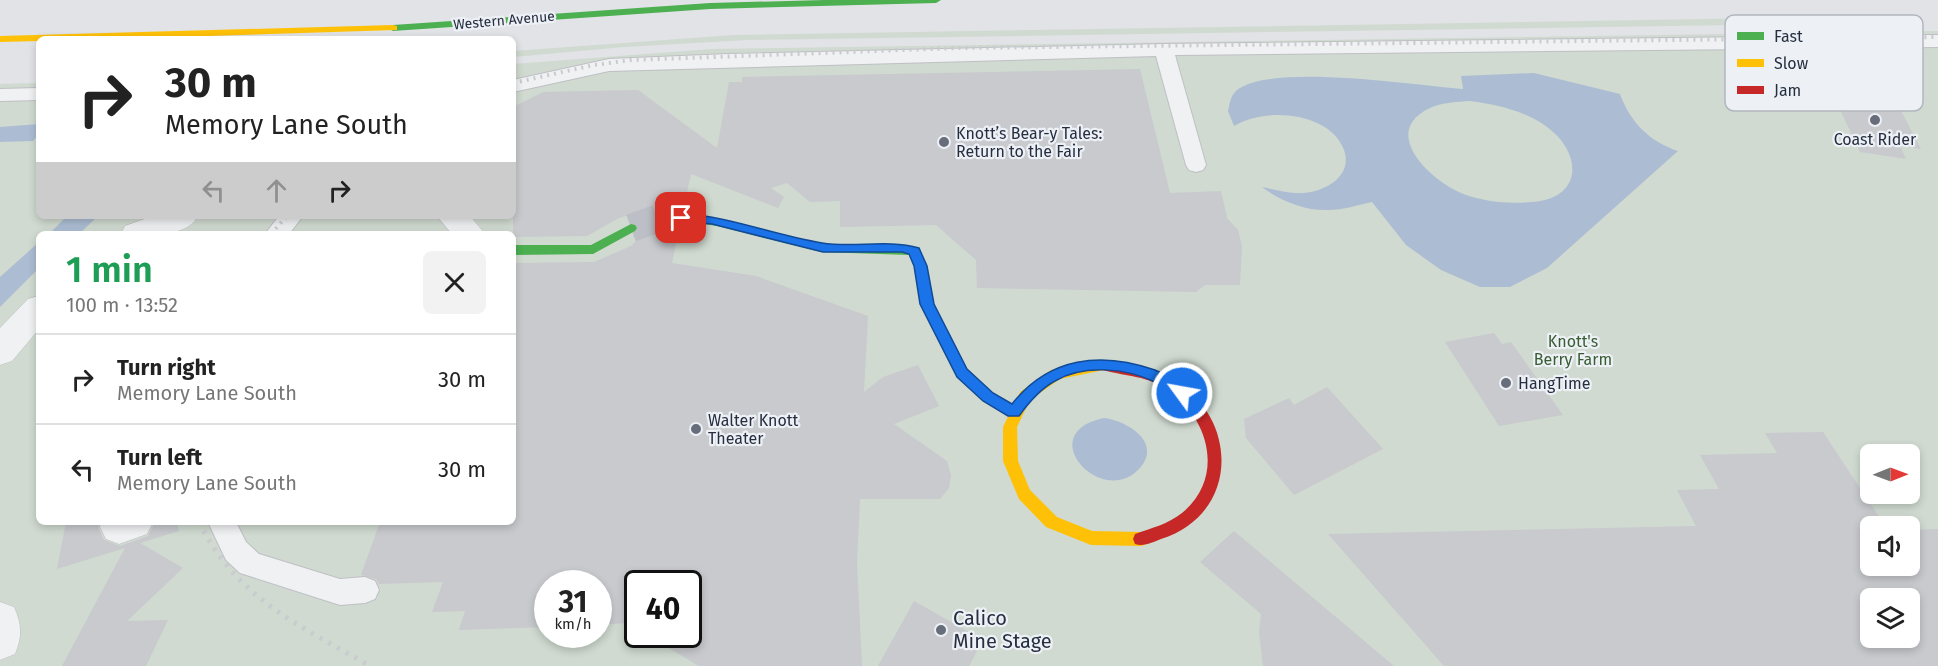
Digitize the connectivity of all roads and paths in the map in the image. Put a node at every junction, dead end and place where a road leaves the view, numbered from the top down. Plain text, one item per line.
1 (936, 0) edge
2 (245, 36) edge
3 (0, 39) edge
4 (36, 39) edge
5 (1923, 41) edge
6 (1938, 41) edge
7 (1725, 43) edge
8 (1164, 50) junction
9 (516, 85) edge
10 (36, 94) edge
11 (0, 95) edge
12 (1197, 165) dead end
13 (681, 218) tunnel mouth
14 (176, 219) edge
15 (289, 219) edge
16 (455, 219) edge
17 (631, 228) tunnel mouth
18 (144, 231) edge
19 (279, 231) edge
20 (467, 231) edge
21 (516, 250) edge
22 (36, 311) edge
23 (0, 352) edge
24 (1014, 412) junction
25 (223, 525) edge
26 (365, 590) dead end
27 (0, 621) edge
28 (0, 640) edge

1 - 2 street, Western Avenue
3 - 4 street, Western Avenue
5 - 6 lane
7 - 8 lane
8 - 9 lane
8 - 12 lane
10 - 11 lane
13 - 24 street
14 - 18 street
15 - 19 lane
16 - 20 street
17 - 21 street
22 - 23 street
24 - 24 street
25 - 26 lane
27 - 28 street

